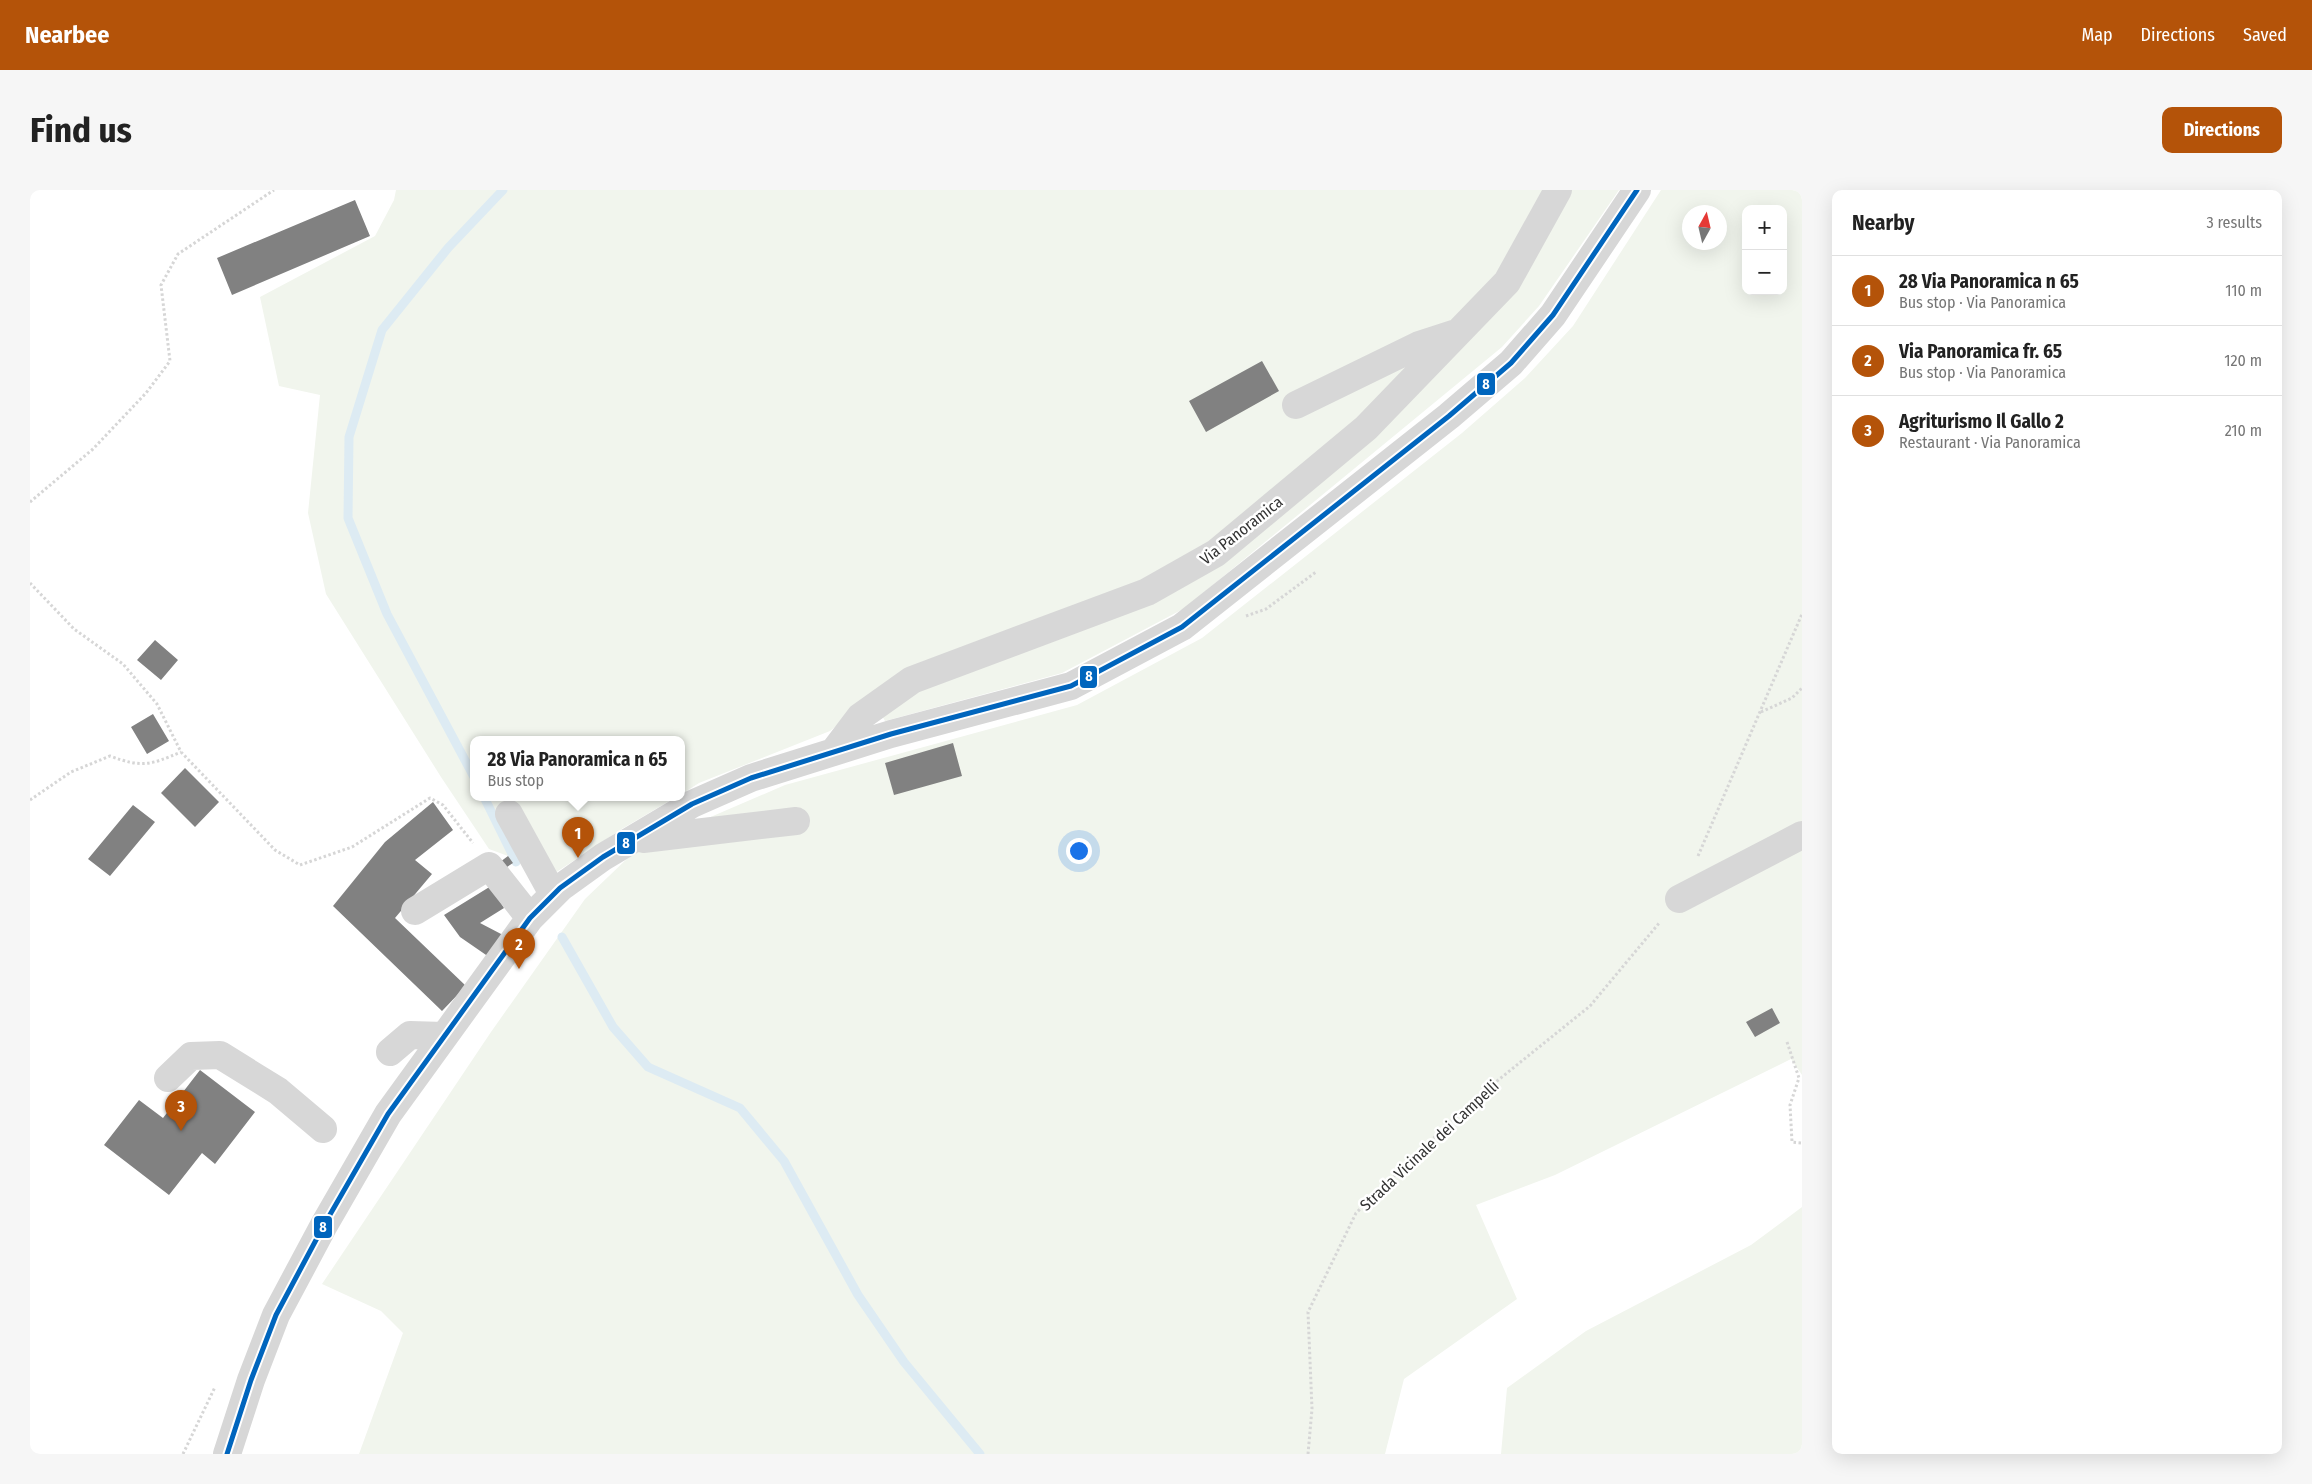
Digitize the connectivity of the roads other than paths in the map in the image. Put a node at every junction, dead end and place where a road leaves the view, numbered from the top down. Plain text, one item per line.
1 (1558, 190) edge
2 (1638, 190) edge
3 (1458, 333) junction
4 (1296, 405) dead end
5 (835, 750) junction
6 (509, 814) dead end
7 (796, 821) dead end
8 (1802, 835) edge
9 (632, 841) junction
10 (553, 894) junction
11 (1678, 899) road end
12 (414, 911) dead end
13 (530, 918) junction
14 (444, 1036) junction
15 (390, 1052) dead end
16 (168, 1078) dead end
17 (323, 1129) dead end
18 (227, 1454) edge

1 - 3 street, Via Panoramica
2 - 5 street
3 - 4 street
3 - 5 street, Via Panoramica
5 - 9 street
6 - 10 street
7 - 9 street
8 - 11 street
9 - 10 street
10 - 13 street
12 - 13 street
13 - 14 street
14 - 15 street
14 - 18 street
16 - 17 street

